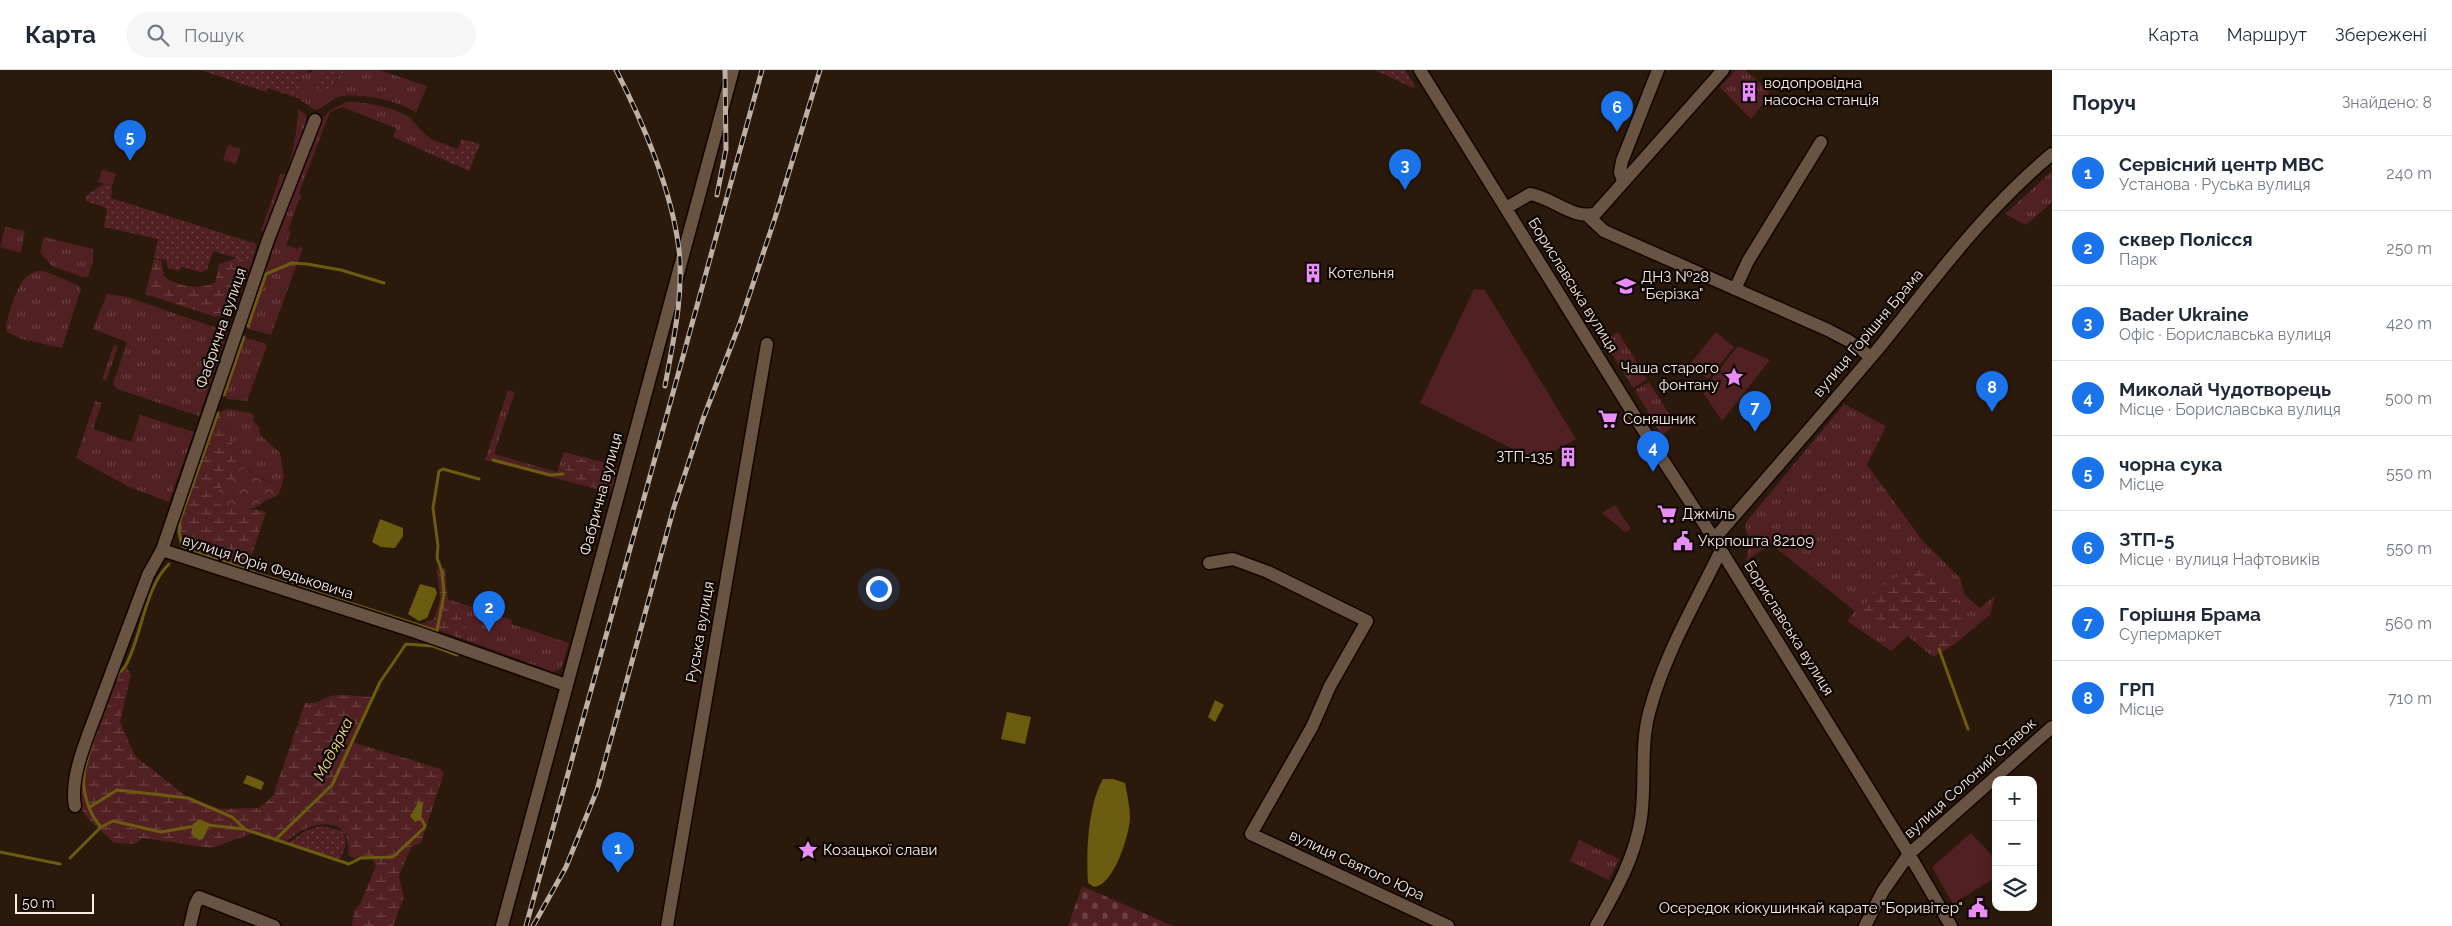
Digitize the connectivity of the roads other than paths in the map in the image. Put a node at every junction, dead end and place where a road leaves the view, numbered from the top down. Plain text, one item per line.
1 (733, 70) edge
2 (1420, 70) edge
3 (1658, 70) edge
4 (1723, 70) edge
5 (314, 120) dead end
6 (1821, 142) dead end
7 (2052, 154) edge
8 (1623, 181) junction
9 (1506, 208) junction
10 (1588, 216) junction
11 (1735, 289) junction
12 (767, 344) dead end
13 (1871, 357) junction
14 (1714, 539) junction
15 (162, 550) junction
16 (1721, 550) junction
17 (1209, 563) dead end
18 (566, 685) junction
19 (2052, 726) edge
20 (75, 806) dead end
21 (1909, 854) junction
22 (190, 926) edge
23 (274, 926) edge
24 (502, 926) edge
25 (667, 926) edge
26 (1448, 926) edge
27 (1596, 926) edge
28 (1865, 926) edge
29 (1951, 926) edge

1 - 18 street, Фабрична вулиця
2 - 9 street, Бориславська вулиця
3 - 8 street
4 - 8 street
5 - 15 street, Фабрична вулиця
6 - 11 street
7 - 13 street, вулиця Горішня Брама
8 - 10 street
9 - 10 street
9 - 14 street, Бориславська вулиця
10 - 11 street
11 - 13 street
12 - 25 street, Руська вулиця
13 - 14 street, вулиця Горішня Брама
14 - 16 street, Бориславська вулиця
15 - 18 street, вулиця Юрія Федьковича
15 - 20 street, вулиця Юрія Федьковича
16 - 21 street, Бориславська вулиця
16 - 27 street
17 - 26 street, вулиця Святого Юра
18 - 24 street, Фабрична вулиця
19 - 21 street, вулиця Солоний Ставок
21 - 28 street, вулиця Солоний Ставок
21 - 29 street, Бориславська вулиця
22 - 23 street

